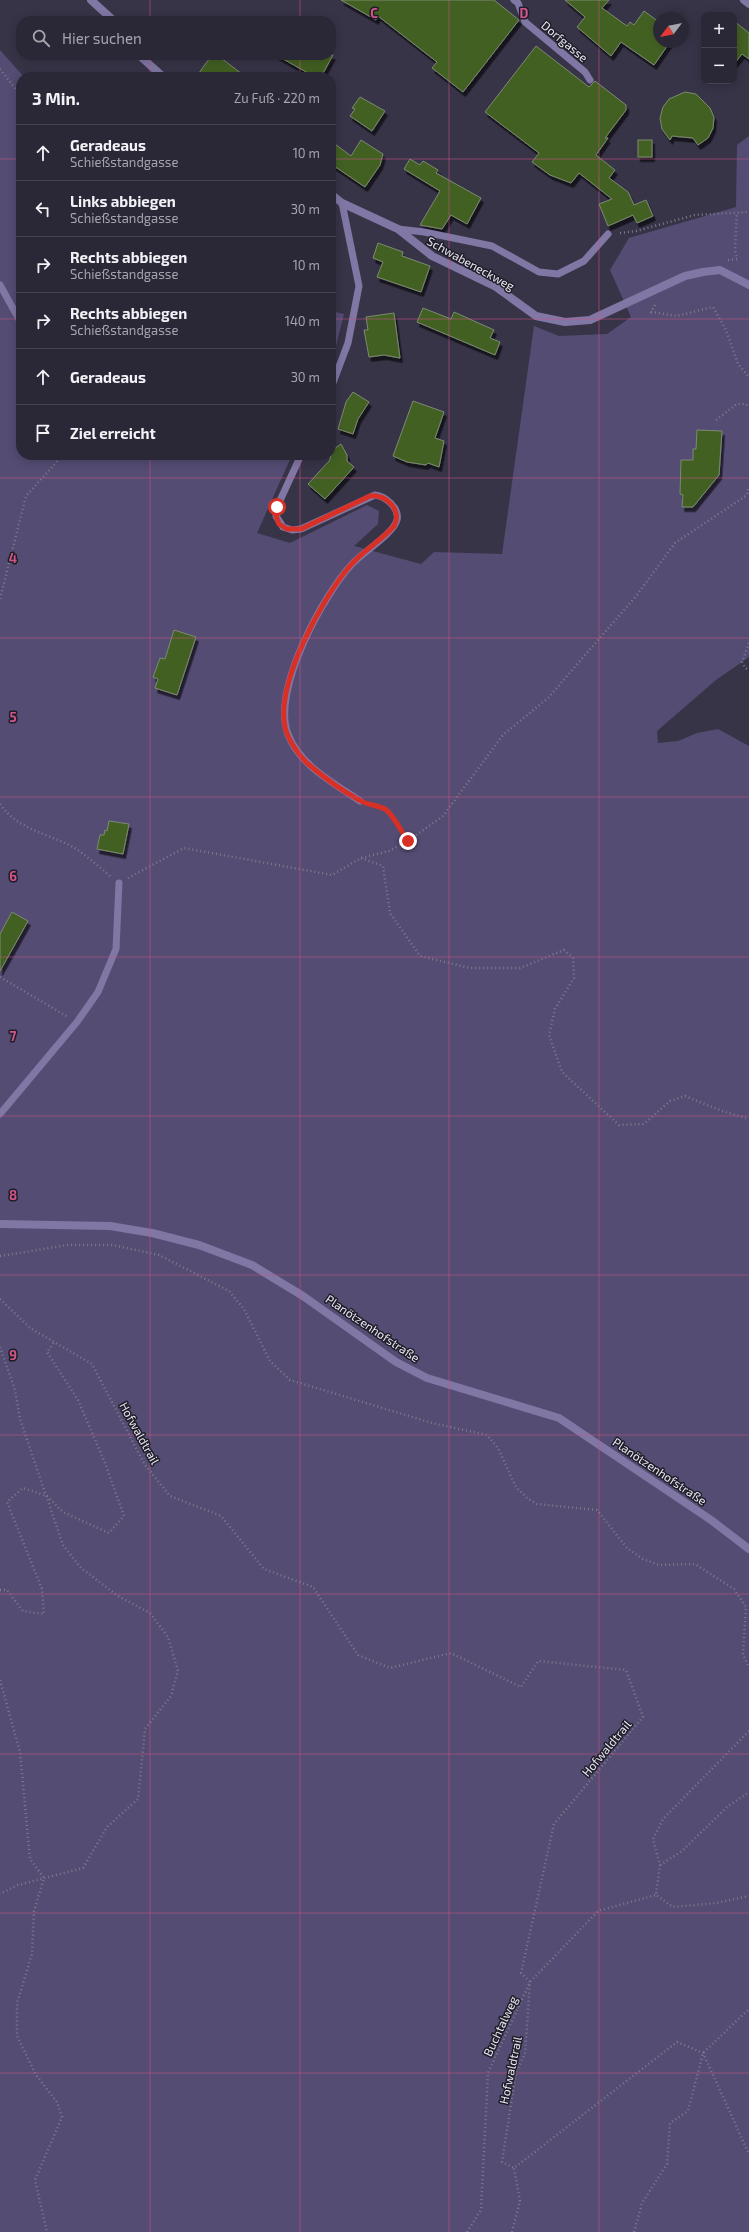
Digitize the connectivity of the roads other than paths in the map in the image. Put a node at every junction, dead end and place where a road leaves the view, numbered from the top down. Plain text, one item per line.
1 (92, 0) edge
2 (514, 0) edge
3 (744, 0) edge
4 (749, 4) edge
5 (109, 16) edge
6 (144, 60) edge
7 (158, 72) edge
8 (590, 80) dead end
9 (336, 198) edge
10 (342, 203) junction
11 (398, 229) junction
12 (608, 234) road end
13 (0, 285) edge
14 (749, 285) edge
15 (16, 314) edge
16 (336, 375) edge
17 (299, 460) edge
18 (360, 801) road end
19 (119, 883) road end
20 (0, 1114) edge
21 (0, 1224) edge
22 (749, 1549) edge

1 - 5 street
2 - 8 lane, Dorfgasse
3 - 4 street
6 - 7 street
9 - 10 street, Schwabeneckweg
10 - 11 street, Schwabeneckweg
10 - 16 lane
11 - 12 lane
11 - 14 street, Schwabeneckweg
13 - 15 lane
17 - 18 lane
19 - 20 lane
21 - 22 street, Planötzenhofstraße

